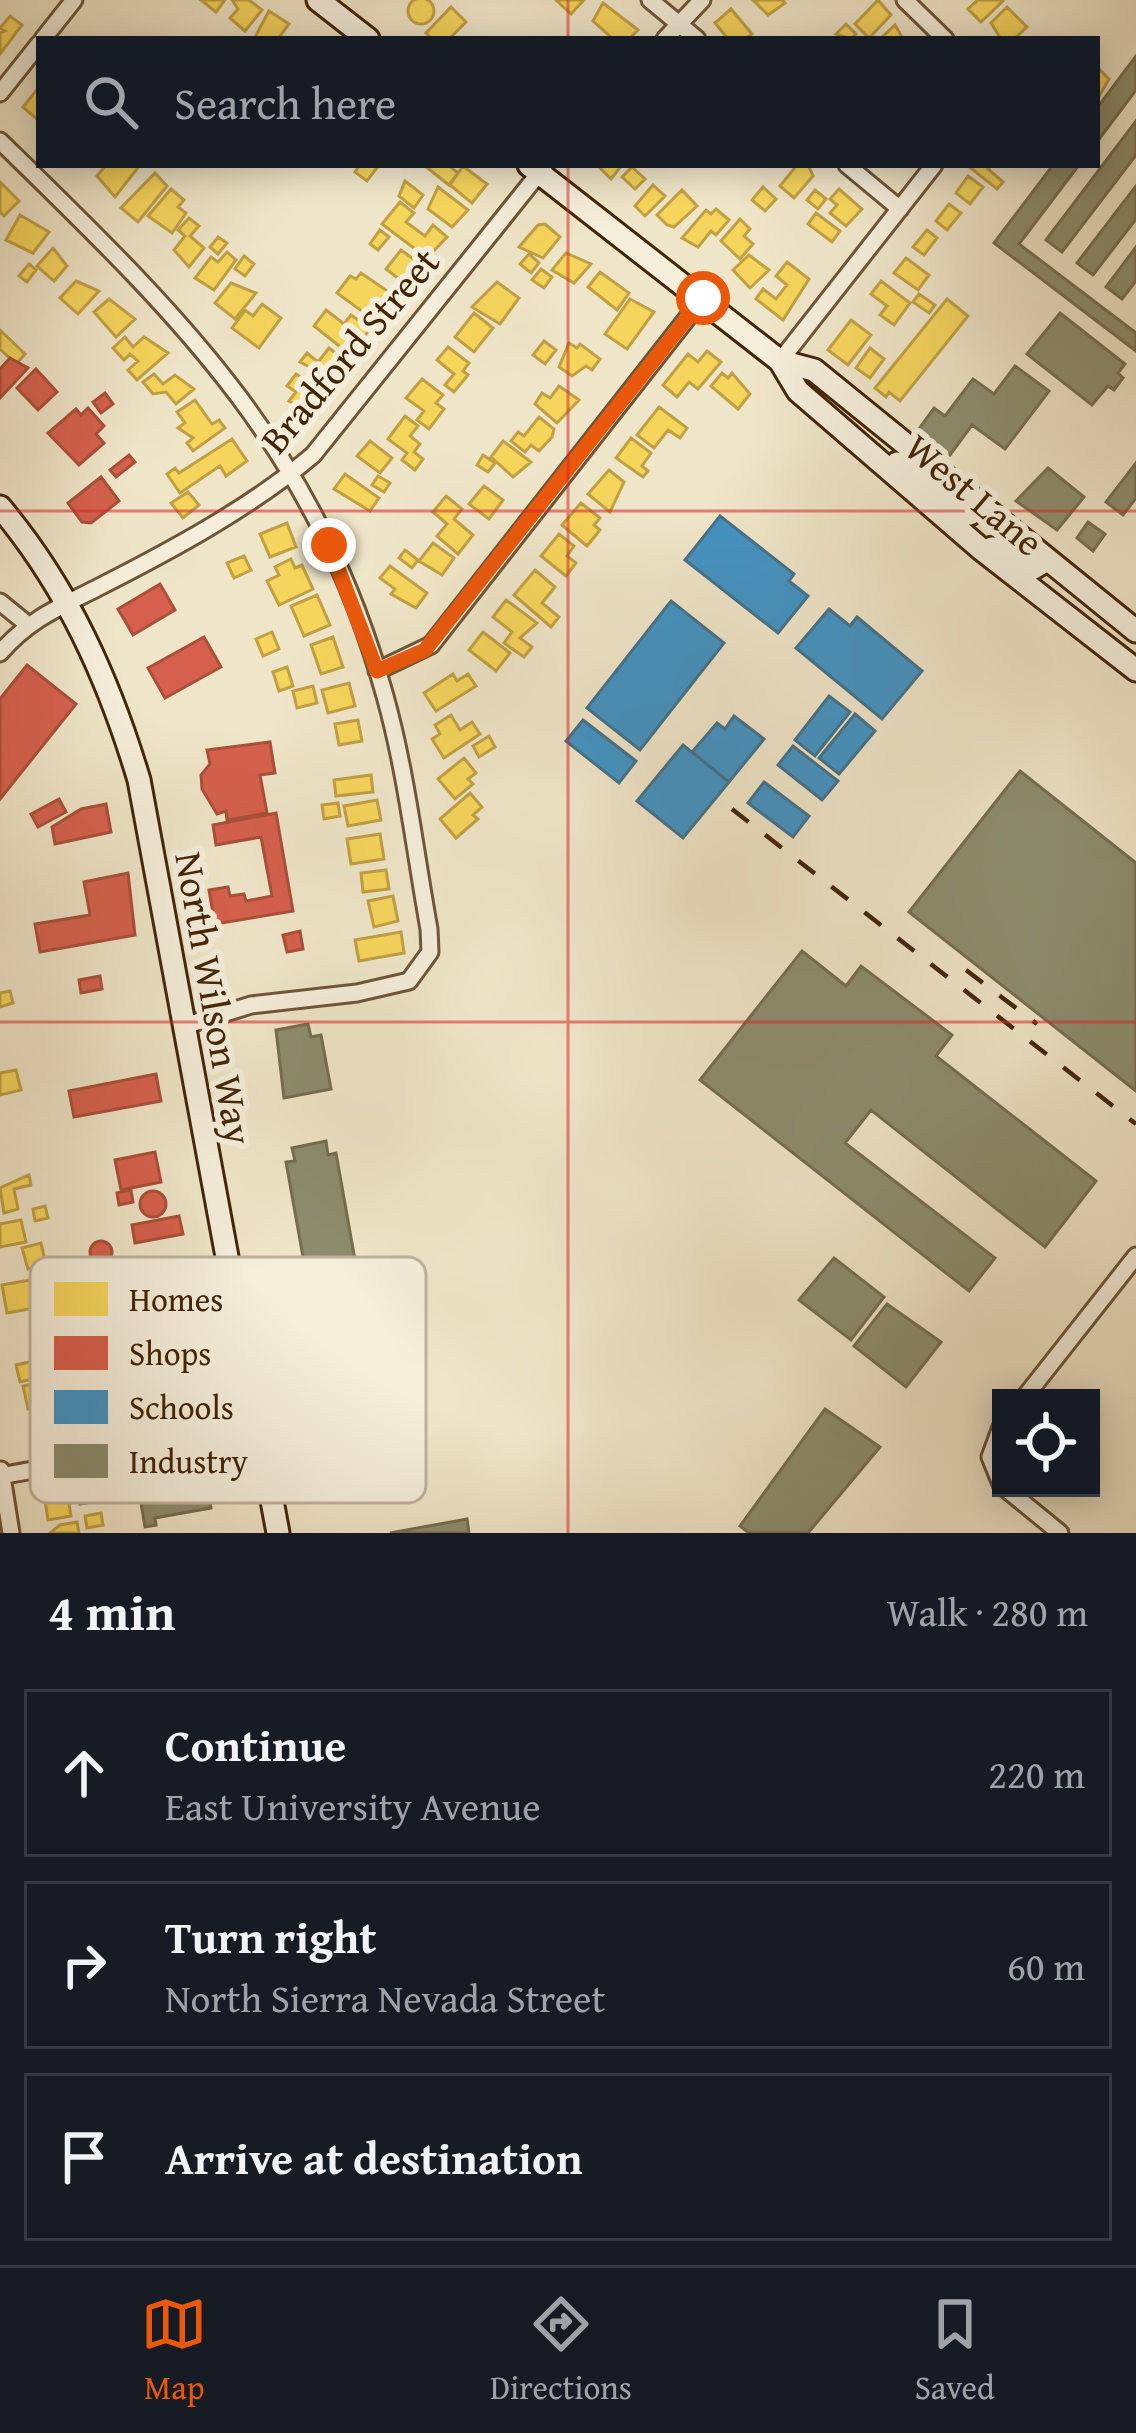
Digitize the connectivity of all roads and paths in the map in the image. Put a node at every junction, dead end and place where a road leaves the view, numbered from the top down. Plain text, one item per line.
1 (74, 0) edge
2 (318, 0) edge
3 (650, 0) edge
4 (702, 0) edge
5 (905, 0) edge
6 (679, 24) junction
7 (45, 36) edge
8 (364, 36) edge
9 (668, 36) edge
10 (693, 36) edge
11 (942, 36) edge
12 (36, 47) edge
13 (0, 93) edge
14 (0, 141) edge
15 (538, 168) edge
16 (851, 168) edge
17 (932, 168) edge
18 (900, 209) junction
19 (703, 298) junction
20 (780, 361) junction
21 (886, 466) junction
22 (292, 473) junction
23 (0, 506) edge
24 (1014, 533) junction
25 (977, 545) junction
26 (1047, 560) junction
27 (0, 602) edge
28 (66, 602) junction
29 (28, 624) junction
30 (1136, 632) edge
31 (0, 653) edge
32 (1136, 670) edge
33 (377, 671) junction
34 (184, 1025) junction
35 (1136, 1256) edge
36 (226, 1257) edge
37 (1031, 1389) edge
38 (30, 1468) edge
39 (0, 1473) edge
40 (1016, 1497) edge
41 (272, 1503) edge
42 (11, 1533) edge
43 (278, 1533) edge
44 (1060, 1533) edge

1 - 7 street
2 - 8 main road
3 - 6 street
4 - 6 street
5 - 11 street
6 - 9 street
6 - 10 street
12 - 13 street
14 - 22 street
15 - 19 main road, West Lane
15 - 22 street, Bradford Street
16 - 18 street
17 - 18 street
18 - 20 street
19 - 20 main road, West Lane
19 - 33 street
20 - 21 main road, West Lane
20 - 24 main road, West Lane
21 - 24 main road
21 - 25 main road, West Lane
22 - 28 street, Bradford Street
22 - 33 street
23 - 28 main road, North Wilson Way
24 - 26 main road, West Lane
25 - 26 main road
25 - 32 main road, West Lane
26 - 30 main road, West Lane
27 - 29 street
28 - 29 street, Bradford Street
28 - 34 main road, North Wilson Way
29 - 31 street, Bradford Street
33 - 34 street
34 - 36 main road, North Wilson Way
35 - 37 street
38 - 39 street
39 - 42 street
40 - 44 street
41 - 43 main road, North Wilson Way

